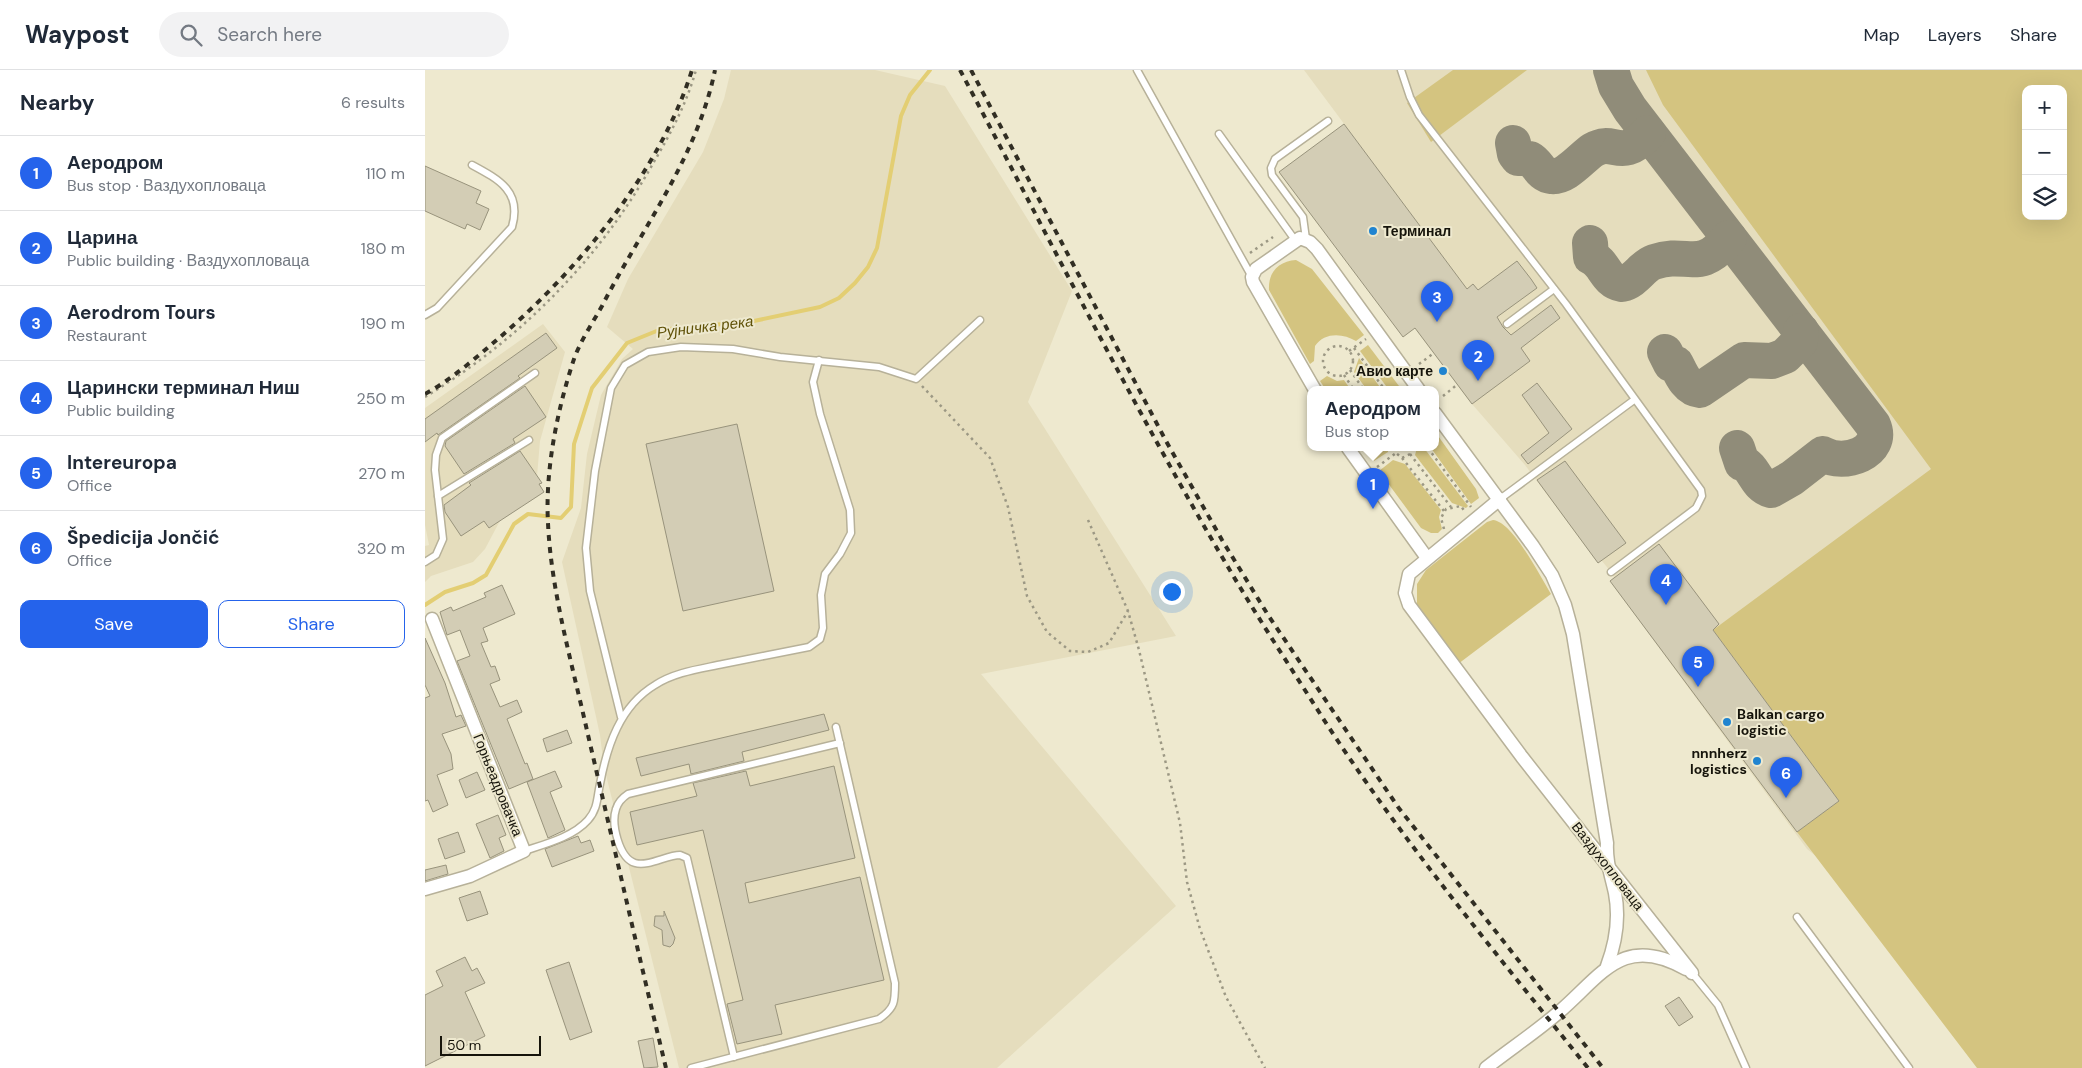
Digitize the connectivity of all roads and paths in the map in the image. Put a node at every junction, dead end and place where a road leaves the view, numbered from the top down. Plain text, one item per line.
1 (696, 70) edge
2 (1137, 70) edge
3 (1401, 70) edge
4 (1328, 121) dead end
5 (1219, 134) dead end
6 (472, 165) dead end
7 (1273, 238) dead end
8 (1300, 239) junction
9 (1248, 254) dead end
10 (1252, 277) junction
11 (1554, 289) junction
12 (425, 315) edge
13 (980, 320) dead end
14 (1507, 324) dead end
15 (1368, 337) dead end
16 (1354, 348) junction
17 (1349, 351) junction
18 (1434, 353) dead end
19 (819, 360) junction
20 (1419, 364) dead end
21 (1350, 370) junction
22 (535, 374) dead end
23 (1343, 375) junction
24 (916, 379) junction
25 (1458, 384) dead end
26 (1313, 386) edge
27 (1351, 386) edge
28 (1361, 386) edge
29 (1382, 386) edge
30 (1416, 386) edge
31 (1443, 396) dead end
32 (425, 397) edge
33 (1634, 400) junction
34 (1439, 418) edge
35 (529, 440) dead end
36 (1350, 451) edge
37 (1410, 451) edge
38 (1430, 451) edge
39 (1396, 453) joint
40 (1409, 454) junction
41 (1402, 458) junction
42 (1373, 469) dead end
43 (438, 496) junction
44 (1499, 499) junction
45 (1451, 507) junction
46 (1472, 508) dead end
47 (1445, 511) junction
48 (1466, 513) dead end
49 (1088, 520) dead end
50 (1445, 530) dead end
51 (1427, 558) junction
52 (425, 562) edge
53 (1611, 572) dead end
54 (1128, 611) junction
55 (432, 620) dead end
56 (621, 717) junction
57 (836, 727) dead end
58 (840, 744) junction
59 (524, 851) junction
60 (1607, 862) junction
61 (425, 889) edge
62 (1797, 917) dead end
63 (1607, 966) junction
64 (1692, 973) junction
65 (734, 1057) junction
66 (691, 1068) edge
67 (1265, 1068) edge
68 (1486, 1068) edge
69 (1746, 1068) edge
70 (1909, 1068) edge

1 - 32 path
2 - 10 lane
3 - 11 lane
4 - 8 lane
5 - 8 lane
6 - 12 lane
7 - 9 path
8 - 10 street
8 - 30 street
10 - 26 street
11 - 14 lane
11 - 33 lane
13 - 24 lane
15 - 16 path
16 - 17 path
16 - 29 path
17 - 21 path
17 - 23 path
18 - 20 path
19 - 24 lane
19 - 56 lane
19 - 56 lane
21 - 23 path
21 - 28 path
22 - 43 lane
23 - 27 path
24 - 54 path
25 - 31 path
33 - 44 lane
33 - 53 lane
34 - 44 street
35 - 43 lane
36 - 51 street
37 - 40 path
38 - 46 path
39 - 41 path
39 - 42 path
40 - 41 path
40 - 45 path
41 - 47 path
43 - 52 lane
44 - 51 street, Ваздухопловаца
44 - 60 street
45 - 47 path
45 - 48 path
47 - 50 path
49 - 54 path
51 - 60 street, Ваздухопловаца
54 - 67 path
55 - 59 street, Горњеадровачка
56 - 59 lane
57 - 58 lane
58 - 65 lane
58 - 65 lane
59 - 61 street, Горњеадровачка
60 - 63 street
60 - 64 street, Ваздухопловаца
62 - 70 lane
63 - 64 street
63 - 68 street
64 - 69 lane
65 - 66 lane

